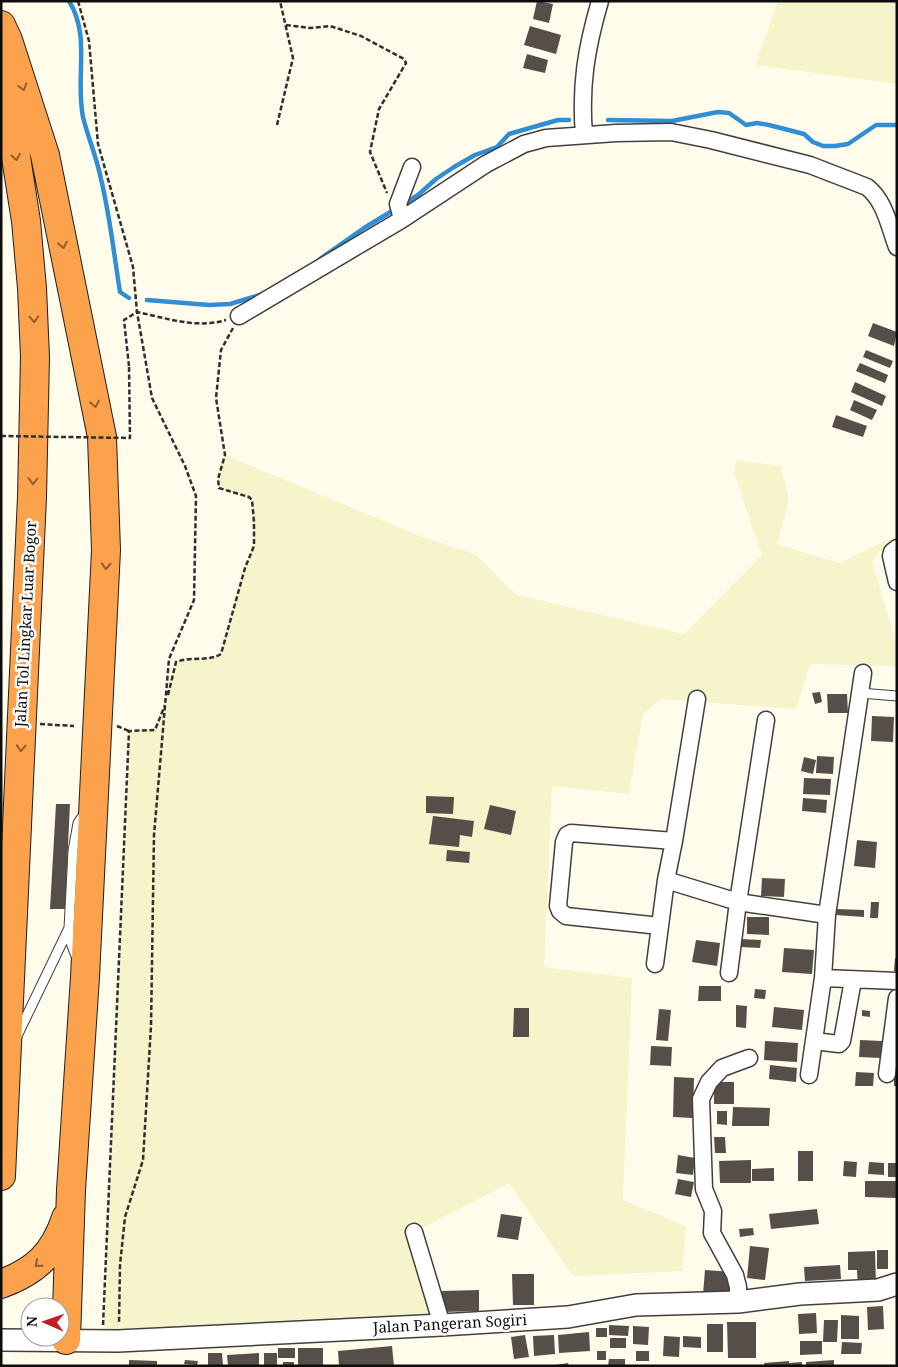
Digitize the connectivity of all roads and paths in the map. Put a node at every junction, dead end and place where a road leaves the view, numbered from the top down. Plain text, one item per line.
1 (78, 1) edge
2 (280, 1) edge
3 (600, 1) edge
4 (1, 25) edge
5 (286, 25) junction
6 (1, 75) edge
7 (277, 124) dead end
8 (584, 135) junction
9 (412, 167) dead end
10 (400, 212) junction
11 (897, 247) edge
12 (137, 312) junction
13 (239, 316) junction
14 (1, 436) edge
15 (897, 548) edge
16 (897, 582) edge
17 (863, 673) dead end
18 (860, 693) junction
19 (897, 696) edge
20 (697, 699) dead end
21 (166, 702) junction
22 (766, 720) dead end
23 (40, 724) dead end
24 (74, 726) dead end
25 (117, 726) dead end
26 (129, 730) junction
27 (94, 803) junction
28 (674, 841) junction
29 (666, 880) junction
30 (738, 902) junction
31 (827, 915) junction
32 (660, 926) junction
33 (69, 928) junction
34 (655, 964) dead end
35 (729, 973) dead end
36 (85, 977) junction
37 (823, 978) junction
38 (853, 980) junction
39 (897, 981) edge
40 (897, 998) edge
41 (814, 1041) junction
42 (7, 1057) junction
43 (749, 1058) dead end
44 (887, 1074) dead end
45 (809, 1075) dead end
46 (1, 1176) edge
47 (71, 1190) junction
48 (414, 1232) dead end
49 (1, 1284) edge
50 (897, 1284) edge
51 (67, 1297) edge
52 (738, 1302) junction
53 (442, 1325) junction
54 (1, 1340) edge
55 (20, 1340) edge
56 (70, 1340) edge
57 (110, 1341) junction

1 - 12 path
2 - 5 path
3 - 8 street
4 -> 27 highway
5 - 7 path
5 - 10 path
6 -> 42 highway, Jalan Tol Lingkar Luar Bogor
8 - 10 street
8 - 11 street
9 - 10 street
10 - 13 street
12 - 13 path
12 - 14 path, bridge
12 - 21 path
13 - 21 path
15 - 16 street
17 - 18 street
18 - 19 lane
18 - 31 street
20 - 28 street
21 - 26 path
21 - 57 path
22 - 30 street
23 - 24 path
25 - 26 path
26 - 57 path
27 - 33 lane
27 - 36 highway
28 - 29 street
28 - 32 street
29 - 30 street
29 - 32 street
30 - 31 street
30 - 35 street
31 - 37 street
32 - 34 street
33 - 36 lane
33 - 42 lane
36 - 47 highway
37 - 38 street
37 - 41 street
38 - 39 street
38 - 41 street
40 - 44 street
41 - 45 street
42 - 46 highway, Jalan Tol Lingkar Luar Bogor
43 - 52 street
47 -> 49 highway
47 - 51 highway
48 - 53 street
50 - 52 street, Jalan Pangeran Sogiri
52 - 53 street, Jalan Pangeran Sogiri
53 - 57 street, Jalan Pangeran Sogiri
54 - 55 street, Jalan Pangeran Sogiri
56 - 57 street, Jalan Pangeran Sogiri

